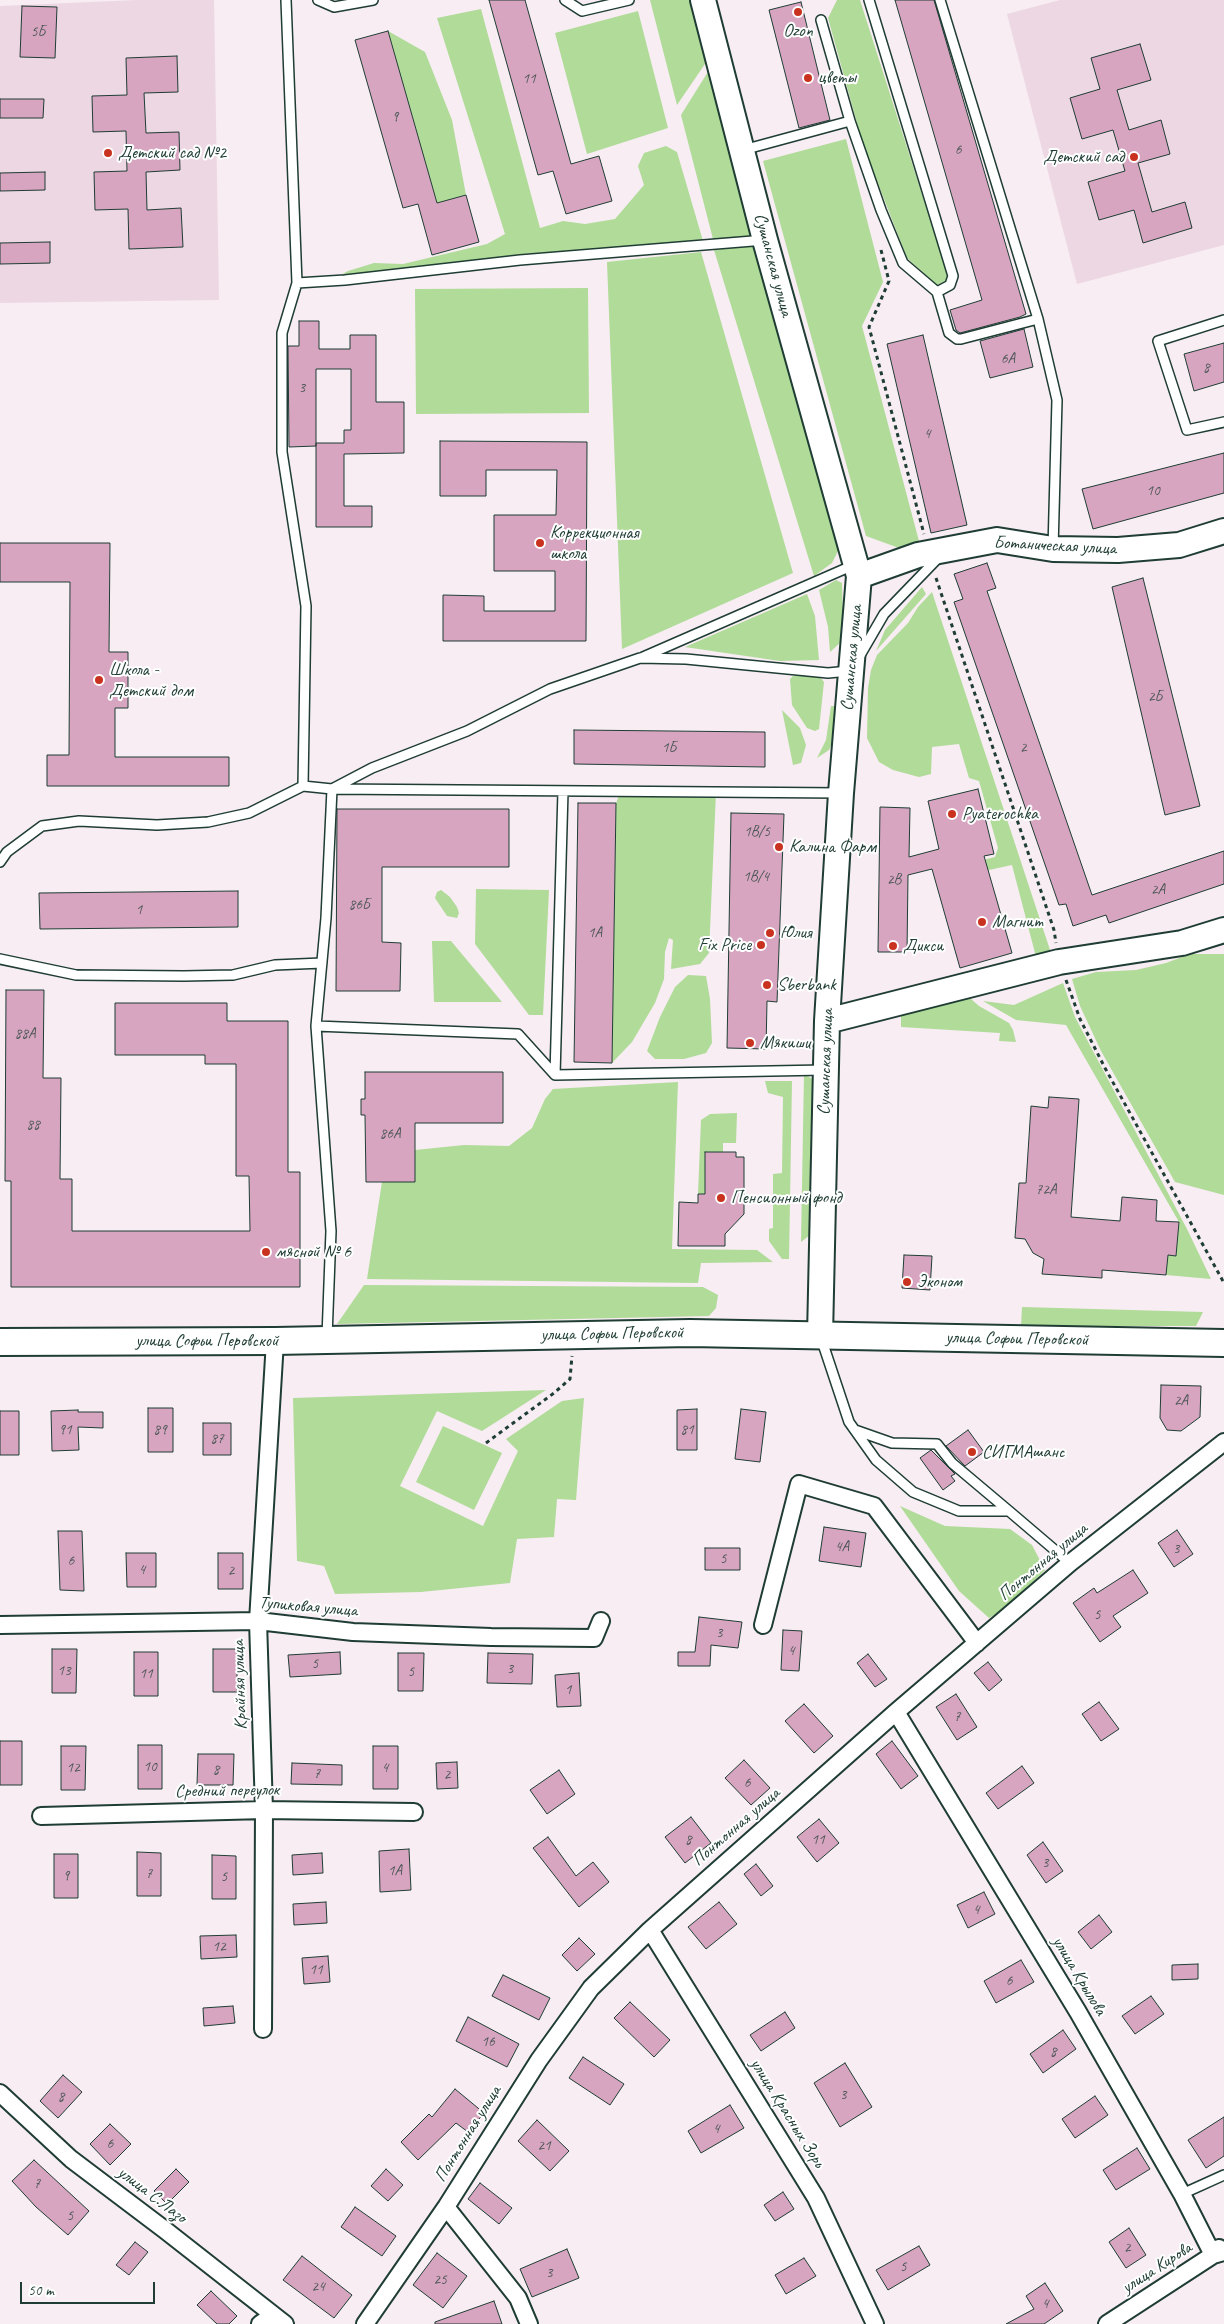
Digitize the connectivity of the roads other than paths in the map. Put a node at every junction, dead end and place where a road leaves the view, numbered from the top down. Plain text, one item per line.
1 (286, 0) edge
2 (318, 0) edge
3 (373, 0) edge
4 (565, 0) edge
5 (629, 0) edge
6 (703, 0) edge
7 (869, 0) edge
8 (940, 0) edge
9 (821, 20) dead end
10 (850, 121) junction
11 (742, 150) junction
12 (765, 240) junction
13 (297, 283) junction
14 (937, 292) junction
15 (1038, 319) junction
16 (1224, 320) edge
17 (1224, 422) edge
18 (1224, 531) edge
19 (1053, 550) junction
20 (936, 555) junction
21 (857, 570) junction
22 (640, 658) junction
23 (852, 671) junction
24 (303, 786) junction
25 (332, 789) junction
26 (563, 791) junction
27 (841, 793) junction
28 (0, 862) edge
29 (1224, 930) edge
30 (0, 959) edge
31 (322, 963) junction
32 (827, 1021) junction
33 (316, 1026) junction
34 (826, 1070) junction
35 (555, 1075) junction
36 (820, 1336) junction
37 (275, 1340) junction
38 (327, 1340) junction
39 (0, 1342) edge
40 (1224, 1343) edge
41 (855, 1430) junction
42 (1224, 1442) edge
43 (1008, 1511) junction
44 (1070, 1564) junction
45 (258, 1621) junction
46 (600, 1621) dead end
47 (0, 1625) edge
48 (763, 1625) dead end
49 (978, 1643) junction
50 (896, 1712) junction
51 (264, 1810) junction
52 (414, 1812) dead end
53 (41, 1816) dead end
54 (650, 1930) junction
55 (263, 2029) dead end
56 (0, 2093) edge
57 (1224, 2175) edge
58 (1182, 2194) junction
59 (446, 2207) junction
60 (1224, 2242) edge
61 (1218, 2254) edge
62 (273, 2321) edge
63 (365, 2324) edge
64 (529, 2324) edge
65 (876, 2324) edge
66 (1108, 2324) edge

1 - 13 lane
2 - 3 lane
4 - 5 lane
6 - 11 main road, Сушанская улица
7 - 14 lane
8 - 15 lane
9 - 10 lane
10 - 11 lane
10 - 14 lane
11 - 12 main road, Сушанская улица
12 - 13 lane
12 - 21 main road, Сушанская улица
13 - 24 lane
14 - 15 lane
15 - 19 lane
16 - 17 lane
18 - 19 main road, Ботаническая улица
19 - 20 main road, Ботаническая улица
20 - 21 main road, Ботаническая улица
20 - 23 lane
21 - 22 lane
21 - 23 main road, Сушанская улица
22 - 23 lane
22 - 25 lane
23 - 27 main road, Сушанская улица
24 - 25 lane
24 - 28 lane
25 - 26 lane
25 - 31 lane
26 - 27 lane
26 - 35 lane
27 - 32 main road, Сушанская улица
29 - 32 main road
30 - 31 lane
31 - 33 lane
32 - 34 main road, Сушанская улица
33 - 35 lane
33 - 38 lane
34 - 35 lane
34 - 36 main road, Сушанская улица
36 - 38 main road, улица Софьи Перовской
36 - 40 main road, улица Софьи Перовской
36 - 41 lane
37 - 38 main road, улица Софьи Перовской
37 - 39 main road, улица Софьи Перовской
37 - 45 street, Крайняя улица
41 - 43 lane
41 - 43 lane
42 - 44 street, Понтонная улица
43 - 44 lane
44 - 49 street, Понтонная улица
45 - 46 street, Тупиковая улица
45 - 47 street, Тупиковая улица
45 - 51 street, Крайняя улица
48 - 49 street
49 - 50 street, Понтонная улица
50 - 54 street, Понтонная улица
50 - 58 street, улица Крылова
51 - 52 street, Средний переулок
51 - 53 street, Средний переулок
51 - 55 street, Крайняя улица
54 - 59 street, Понтонная улица
54 - 65 street, улица Красных Зорь
56 - 62 street, улица С.Лазо
57 - 58 lane
58 - 61 street, улица Крылова
59 - 63 street, Понтонная улица
59 - 64 street
60 - 61 street, улица Кирова
61 - 66 street, улица Кирова

